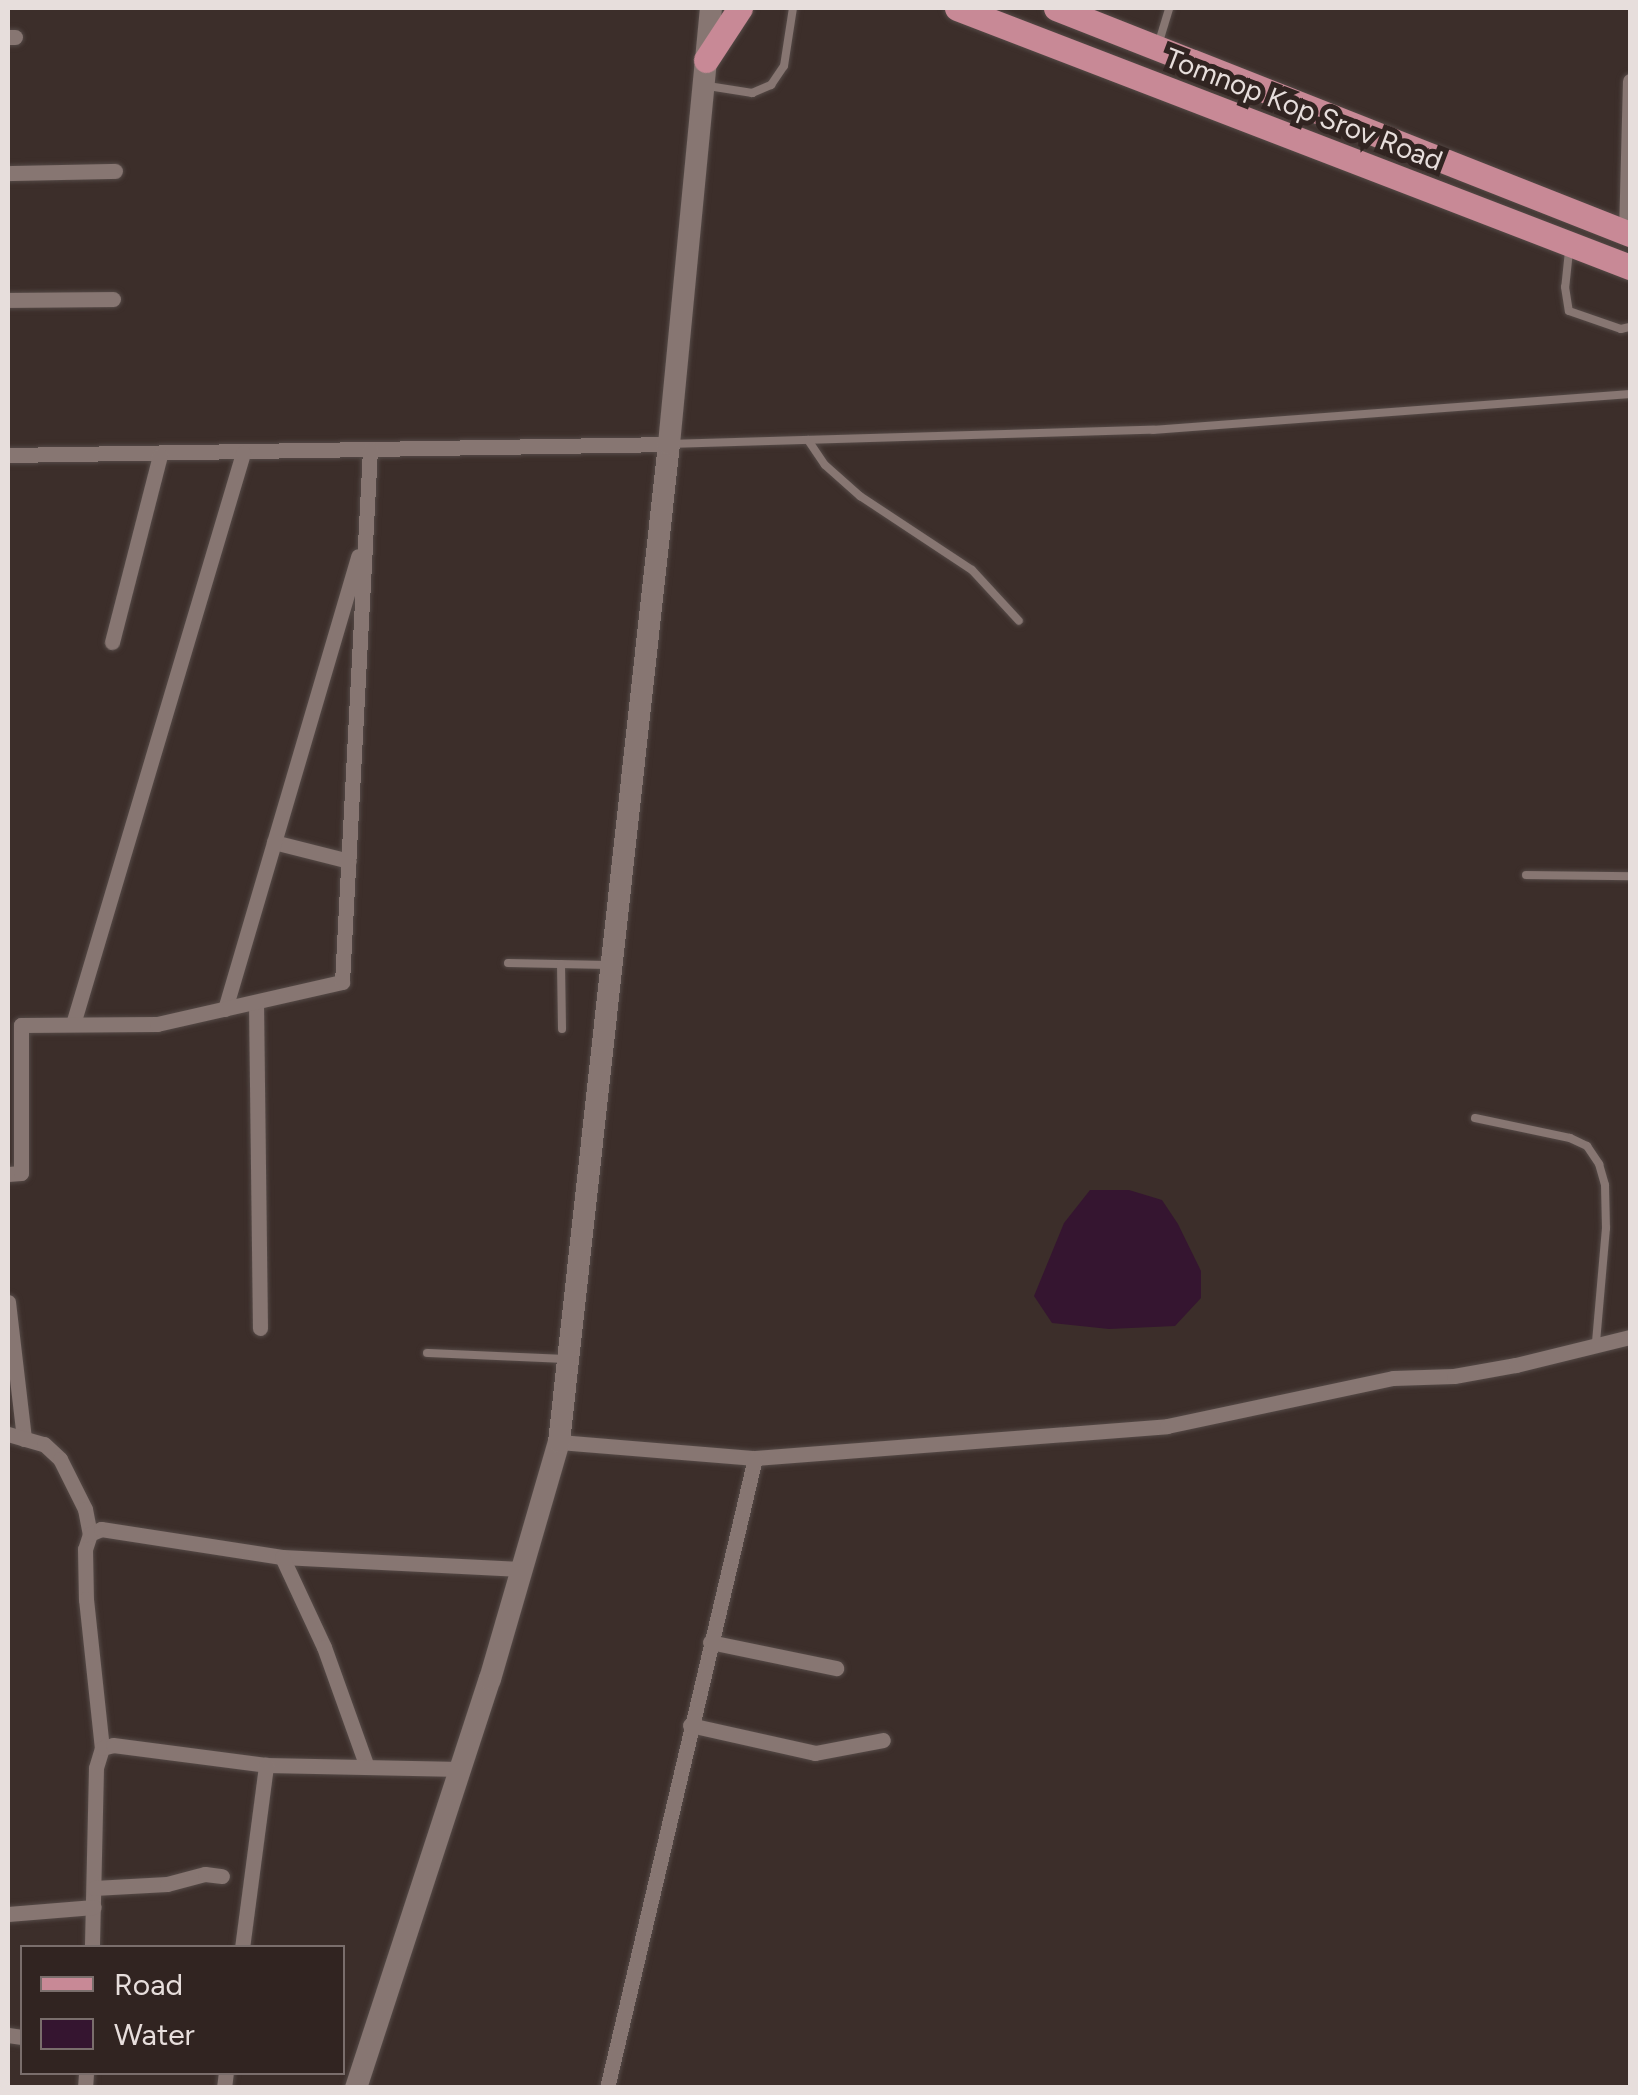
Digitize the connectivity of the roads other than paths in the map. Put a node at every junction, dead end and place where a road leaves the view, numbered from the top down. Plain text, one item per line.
1 (711, 8) edge
2 (740, 8) edge
3 (793, 8) edge
4 (957, 8) edge
5 (1056, 8) edge
6 (1169, 8) edge
7 (1098, 17) edge
8 (1157, 50) junction
9 (705, 72) junction
10 (1630, 80) edge
11 (115, 170) dead end
12 (8, 173) edge
13 (1628, 233) edge
14 (1570, 243) junction
15 (1630, 267) edge
16 (113, 298) dead end
17 (8, 300) edge
18 (1630, 327) edge
19 (1630, 394) edge
20 (808, 440) junction
21 (669, 444) junction
22 (370, 450) junction
23 (243, 453) junction
24 (160, 455) junction
25 (8, 456) edge
26 (366, 528) junction
27 (1019, 621) dead end
28 (112, 642) dead end
29 (274, 842) junction
30 (348, 861) junction
31 (1526, 874) dead end
32 (1630, 876) edge
33 (508, 964) dead end
34 (562, 964) junction
35 (613, 964) junction
36 (256, 1002) junction
37 (225, 1009) junction
38 (73, 1024) junction
39 (562, 1030) dead end
40 (1475, 1118) dead end
41 (8, 1174) edge
42 (8, 1302) edge
43 (260, 1328) dead end
44 (1630, 1336) edge
45 (1596, 1343) junction
46 (427, 1353) dead end
47 (571, 1359) junction
48 (16, 1436) edge
49 (559, 1442) junction
50 (754, 1458) junction
51 (90, 1534) junction
52 (282, 1557) junction
53 (521, 1570) junction
54 (710, 1642) junction
55 (836, 1668) dead end
56 (690, 1725) junction
57 (883, 1740) dead end
58 (102, 1748) junction
59 (266, 1765) junction
60 (367, 1767) junction
61 (461, 1769) junction
62 (222, 1876) dead end
63 (94, 1888) junction
64 (94, 1907) junction
65 (8, 1914) edge
66 (92, 1945) edge
67 (242, 1945) edge
68 (356, 2088) edge
69 (607, 2088) edge

1 - 9 main road
2 - 9 main road
3 - 9 lane
4 - 14 main road, Tomnop Kop Srov Road
5 - 7 main road, Tomnop Kop Srov Road
6 - 8 lane
7 - 8 main road, Tomnop Kop Srov Road
8 - 13 main road, Tomnop Kop Srov Road
9 - 21 main road
10 - 13 street
11 - 12 street
14 - 15 main road, Tomnop Kop Srov Road
14 - 18 lane
16 - 17 street
19 - 20 lane
20 - 21 lane
20 - 27 lane
21 - 22 street
21 - 35 main road
22 - 23 street
22 - 26 street
23 - 24 street
23 - 38 street
24 - 25 street
24 - 28 street
26 - 29 street
26 - 30 street
29 - 30 street
29 - 37 street
30 - 36 street
31 - 32 lane
33 - 34 lane
34 - 35 lane
34 - 39 lane
35 - 47 main road
36 - 37 street
36 - 43 street
37 - 38 street
38 - 41 street
40 - 45 lane
42 - 48 street
44 - 45 street
45 - 50 street
46 - 47 lane
47 - 49 main road
48 - 51 street
49 - 50 street
49 - 53 main road
50 - 54 street
51 - 52 street
51 - 58 street
52 - 53 street
52 - 60 street
53 - 61 main road
54 - 55 street
54 - 56 street
56 - 57 street
56 - 69 street
58 - 59 street
58 - 63 street
59 - 60 street
59 - 67 street
60 - 61 street
61 - 68 main road
62 - 63 street
63 - 64 street
64 - 65 street
64 - 66 street

